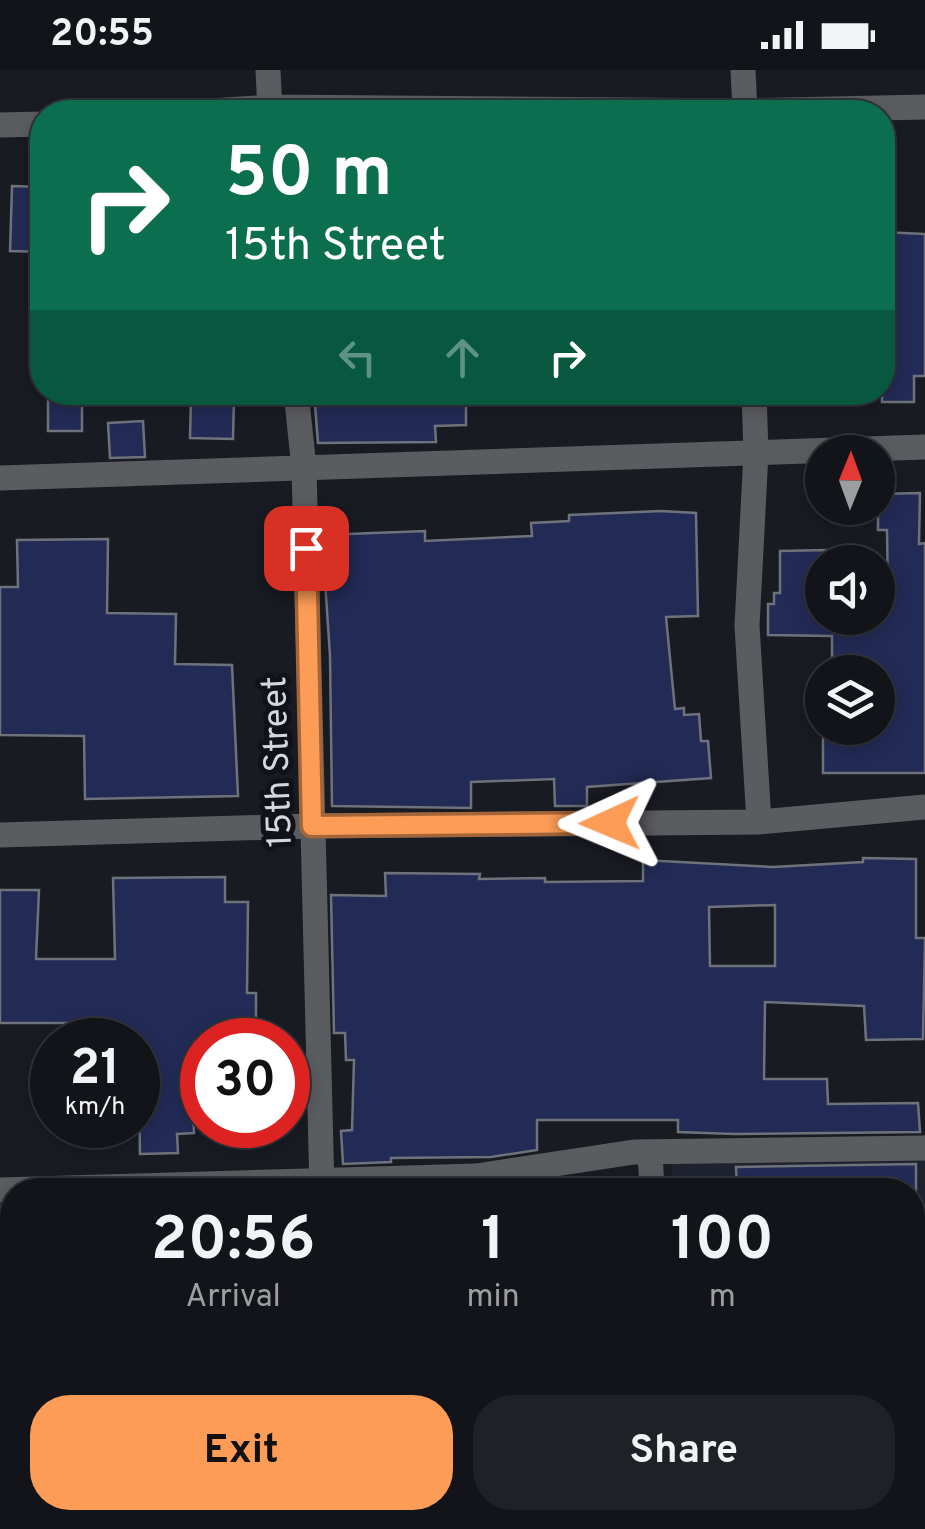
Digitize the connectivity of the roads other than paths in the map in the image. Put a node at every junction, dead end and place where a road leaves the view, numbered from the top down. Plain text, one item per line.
1 (268, 70) edge
2 (743, 70) edge
3 (270, 100) edge
4 (744, 100) edge
5 (925, 107) edge
6 (895, 108) edge
7 (30, 124) edge
8 (0, 125) edge
9 (297, 405) edge
10 (754, 405) edge
11 (925, 448) edge
12 (756, 453) junction
13 (304, 468) junction
14 (0, 478) edge
15 (925, 808) edge
16 (759, 822) junction
17 (312, 826) junction
18 (0, 835) edge
19 (925, 1148) edge
20 (650, 1152) junction
21 (322, 1178) edge
22 (438, 1178) edge
23 (651, 1178) edge

1 - 3 street
2 - 4 street
5 - 6 street
7 - 8 street
9 - 13 street, 15th Street
10 - 12 street
11 - 12 street
12 - 13 street
12 - 16 street
13 - 14 street
13 - 17 street, 15th Street
15 - 16 street
16 - 17 street
17 - 18 street
17 - 21 street, 15th Street
19 - 20 street
20 - 22 street
20 - 23 street

